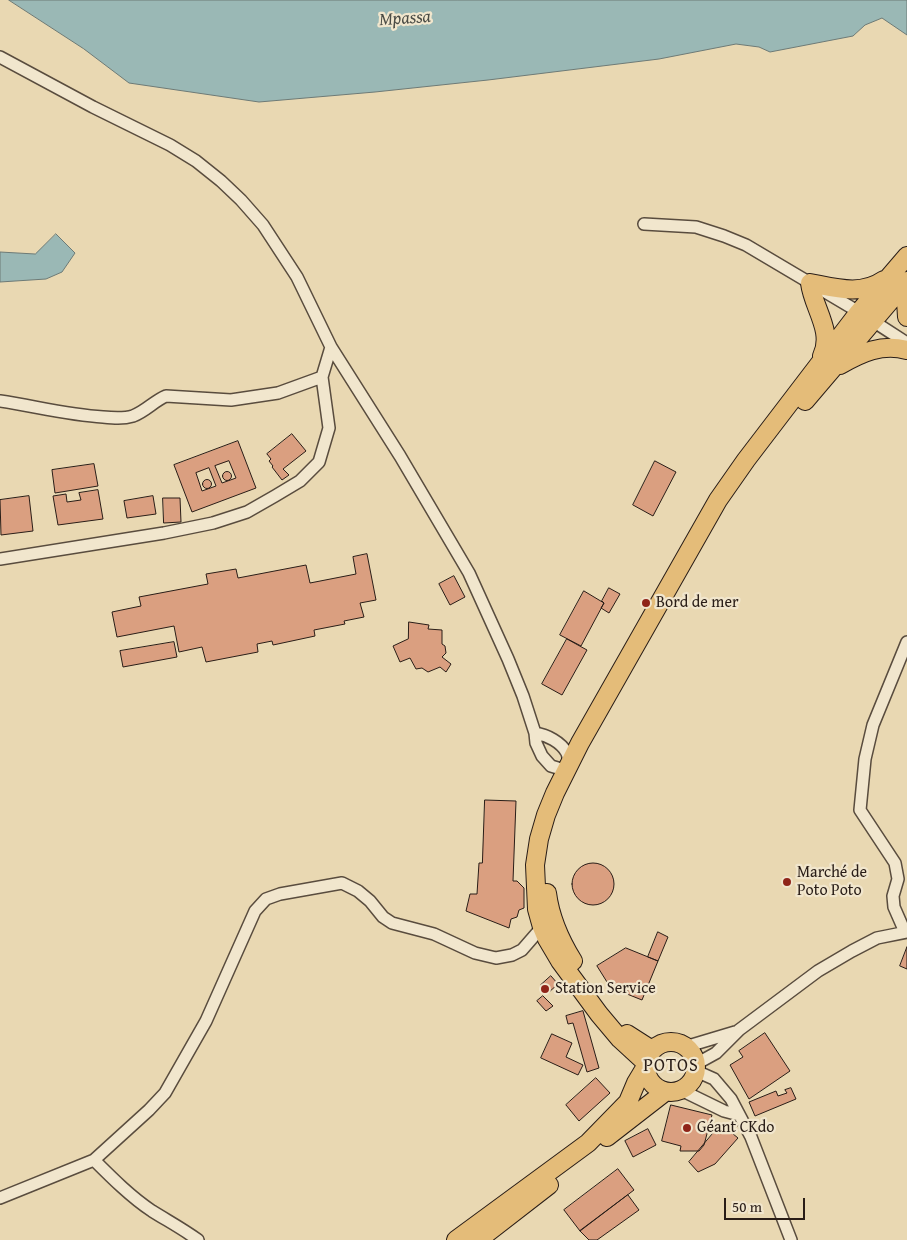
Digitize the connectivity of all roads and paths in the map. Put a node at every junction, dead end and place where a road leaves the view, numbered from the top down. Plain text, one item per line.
1 (2, 60) edge
2 (644, 224) dead end
3 (907, 256) edge
4 (901, 280) edge
5 (810, 283) junction
6 (866, 317) junction
7 (907, 317) edge
8 (907, 343) edge
9 (331, 347) junction
10 (907, 350) edge
11 (824, 368) junction
12 (322, 378) junction
13 (0, 401) edge
14 (0, 559) edge
15 (907, 642) edge
16 (535, 733) junction
17 (570, 765) junction
18 (542, 927) junction
19 (906, 932) edge
20 (739, 1030) junction
21 (686, 1046) junction
22 (647, 1060) junction
23 (696, 1068) junction
24 (673, 1091) junction
25 (739, 1115) junction
26 (94, 1160) junction
27 (0, 1198) edge
28 (198, 1240) edge
29 (456, 1240) edge
30 (478, 1240) edge
31 (791, 1240) edge

1 - 9 street
2 - 5 street
3 - 4 main road
4 - 5 main road
4 - 6 main road
4 - 7 main road
5 - 6 street
5 - 11 main road
6 - 8 street
6 - 11 main road
9 - 12 street
9 - 16 street
10 - 11 main road
11 - 17 main road
11 - 22 main road
12 - 13 street
12 - 14 street
15 - 19 street
16 - 17 street
16 - 17 street
17 - 18 main road
18 - 22 main road
18 - 26 street
19 - 20 street
20 - 21 street
20 - 23 street
21 - 22 main road
21 - 23 main road
22 - 24 main road
22 - 29 main road
23 - 24 main road
23 - 25 street
24 - 25 street
24 - 30 main road
25 - 31 street
26 - 27 street
26 - 28 street

